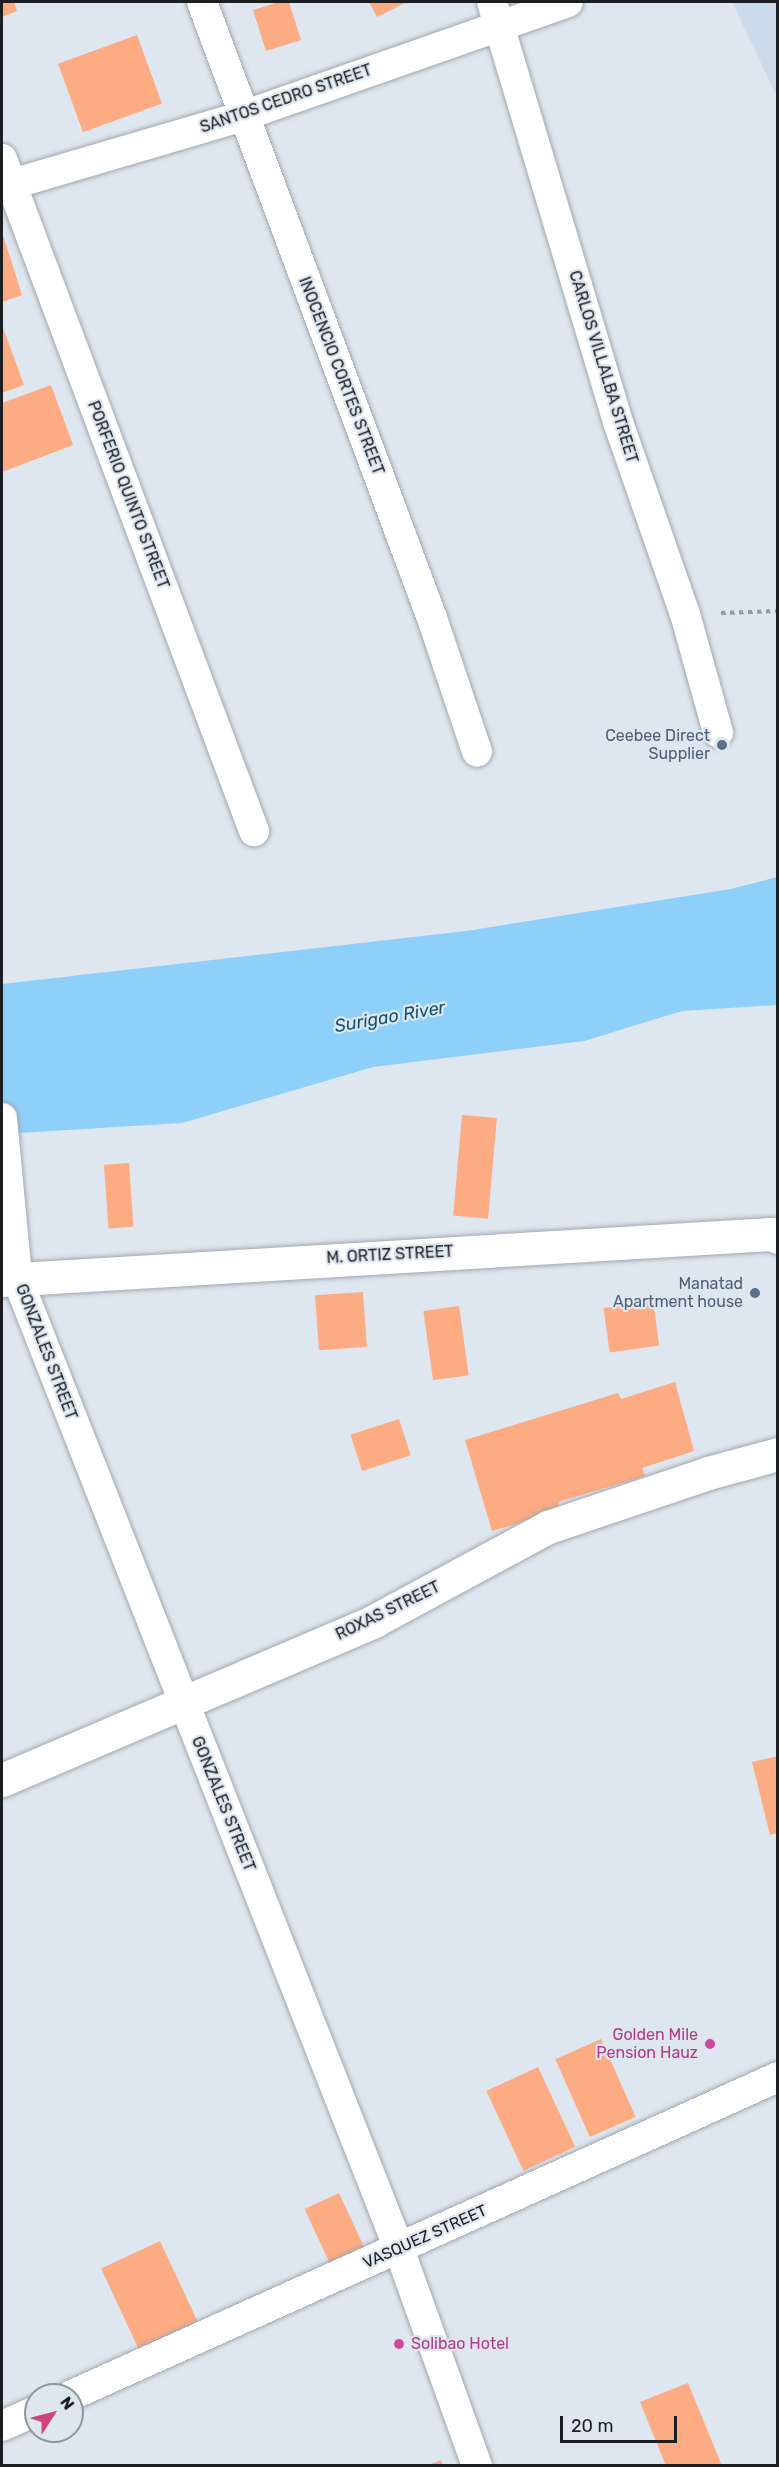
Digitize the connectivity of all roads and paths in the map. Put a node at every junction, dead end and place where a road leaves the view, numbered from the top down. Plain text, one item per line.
1 (202, 2) edge
2 (568, 2) edge
3 (496, 13) edge
4 (243, 116) junction
5 (5, 176) edge
6 (777, 611) edge
7 (685, 614) junction
8 (718, 732) dead end
9 (477, 752) dead end
10 (254, 831) dead end
11 (2, 1127) edge
12 (777, 1237) edge
13 (9, 1279) edge
14 (777, 1454) edge
15 (183, 1703) junction
16 (2, 1780) edge
17 (777, 2077) edge
18 (399, 2249) junction
19 (84, 2390) edge
20 (24, 2416) edge
21 (2, 2426) edge
22 (477, 2466) edge

1 - 4 street, INOCENCIO CORTES STREET
2 - 3 street, SANTOS CEDRO STREET
3 - 4 street, SANTOS CEDRO STREET
3 - 7 street, CARLOS VILLALBA STREET
4 - 5 street, SANTOS CEDRO STREET
4 - 9 street, INOCENCIO CORTES STREET
5 - 10 street, PORFERIO QUINTO STREET
6 - 7 path
7 - 8 street, CARLOS VILLALBA STREET
11 - 13 street, GONZALES STREET
12 - 13 street, M. ORTIZ STREET
13 - 15 street, GONZALES STREET
14 - 15 street, ROXAS STREET
15 - 16 street, ROXAS STREET
15 - 18 street, GONZALES STREET
17 - 18 street, VASQUEZ STREET
18 - 19 street, VASQUEZ STREET
18 - 22 street, GONZALES STREET
20 - 21 street

